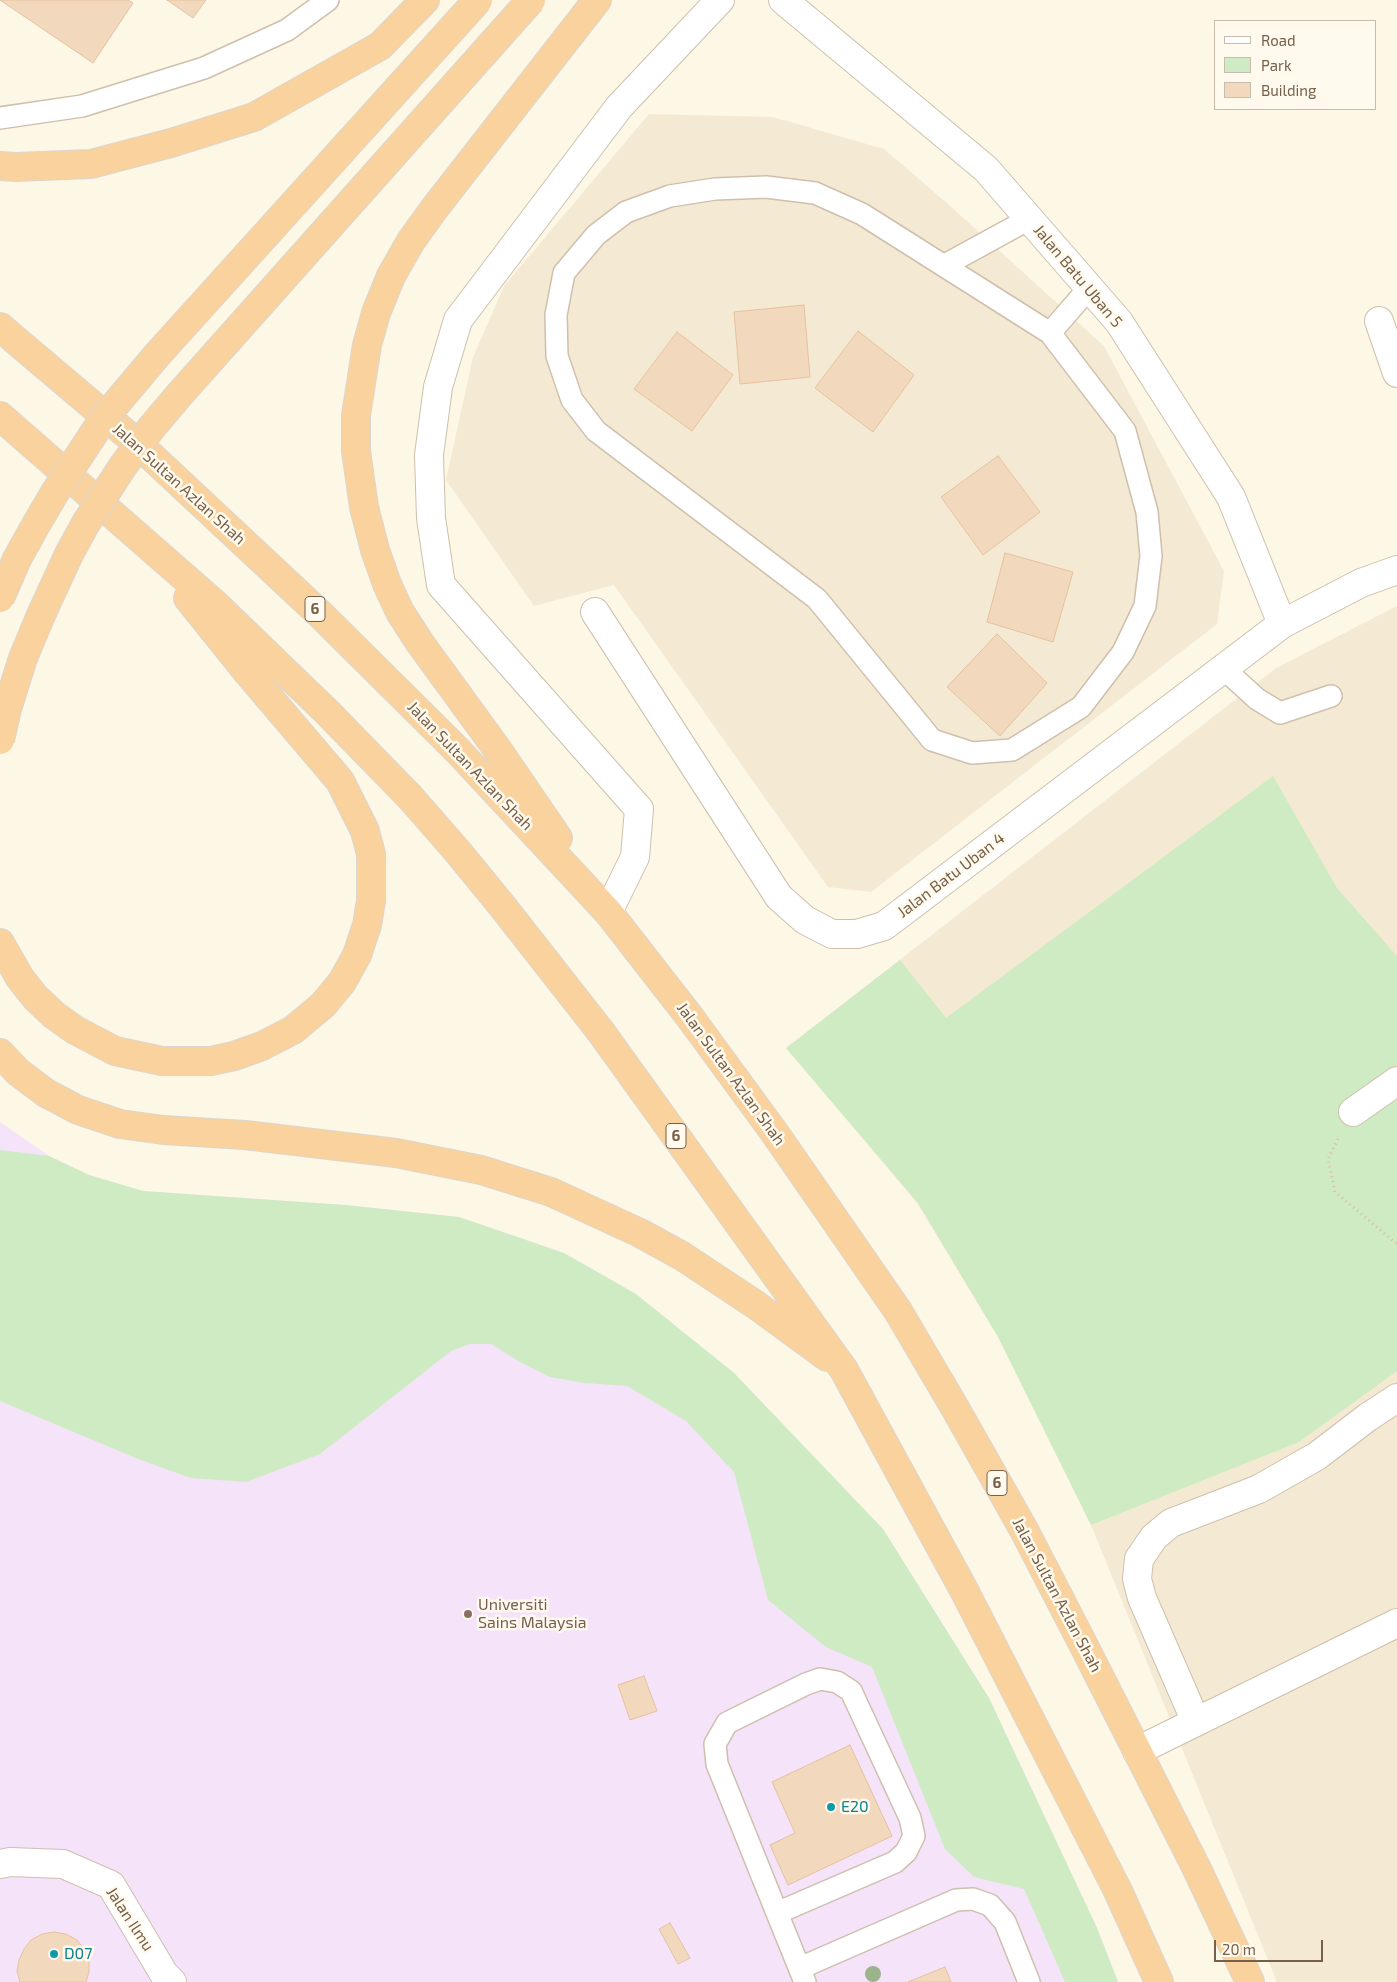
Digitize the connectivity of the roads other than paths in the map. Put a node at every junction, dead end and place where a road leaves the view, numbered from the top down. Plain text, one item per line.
1 (328, 0) edge
2 (425, 0) edge
3 (478, 0) edge
4 (531, 0) edge
5 (597, 0) edge
6 (720, 0) edge
7 (783, 0) edge
8 (0, 118) edge
9 (0, 166) edge
10 (1030, 219) junction
11 (945, 265) junction
12 (1089, 288) junction
13 (1379, 321) dead end
14 (0, 327) edge
15 (1050, 333) junction
16 (1397, 373) edge
17 (0, 416) edge
18 (138, 536) junction
19 (1397, 570) edge
20 (0, 598) edge
21 (595, 612) dead end
22 (1282, 624) junction
23 (1223, 668) junction
24 (1331, 696) dead end
25 (0, 740) edge
26 (608, 912) junction
27 (0, 943) edge
28 (0, 1053) edge
29 (1397, 1081) edge
30 (1353, 1112) road end
31 (844, 1370) junction
32 (1397, 1398) edge
33 (1397, 1623) edge
34 (1196, 1722) junction
35 (1138, 1751) junction
36 (0, 1864) edge
37 (776, 1913) junction
38 (802, 1975) edge
39 (167, 1979) edge
40 (1029, 1982) edge
41 (1160, 1982) edge
42 (1250, 1982) edge

1 - 8 lane
2 - 9 highway
3 - 20 highway, bridge
4 - 25 highway, bridge
5 - 26 highway
6 - 26 street
7 - 10 street, Jalan Batu Uban 5
10 - 11 lane
10 - 12 street, Jalan Batu Uban 5
11 - 15 lane
11 - 15 lane
12 - 15 lane
12 - 22 street, Jalan Batu Uban 5
13 - 16 street
14 - 26 highway, Jalan Sultan Azlan Shah / 6
17 - 18 highway, 6
18 - 27 highway
18 - 31 highway, 6
19 - 22 street, Jalan Batu Uban 4
21 - 23 street, Jalan Batu Uban 4
22 - 23 street, Jalan Batu Uban 4
23 - 24 lane
26 - 35 highway, Jalan Sultan Azlan Shah / 6
28 - 31 highway
29 - 30 street
31 - 41 highway, 6
32 - 34 street
33 - 34 street
34 - 35 street
35 - 42 highway, Jalan Sultan Azlan Shah / 6
36 - 39 street, Jalan Ilmu
37 - 37 lane
37 - 38 lane
38 - 40 lane

